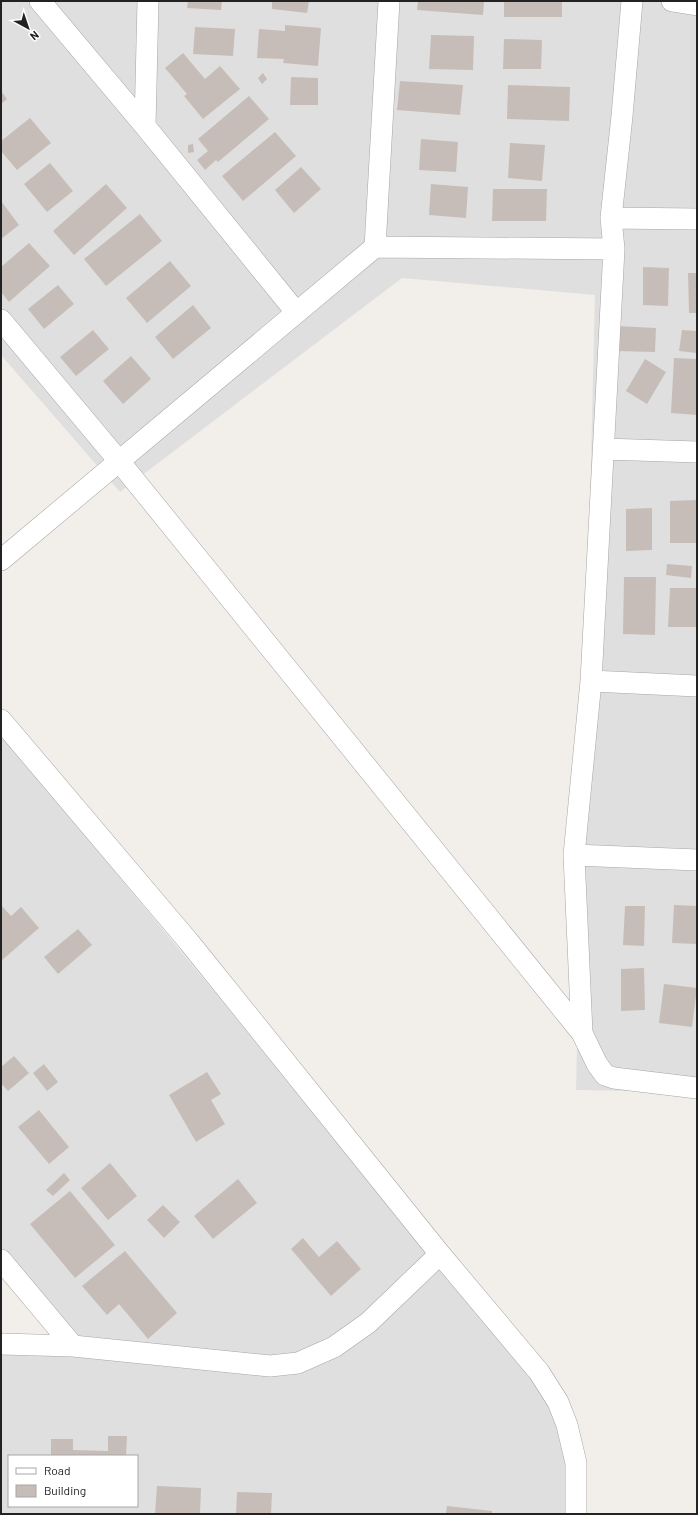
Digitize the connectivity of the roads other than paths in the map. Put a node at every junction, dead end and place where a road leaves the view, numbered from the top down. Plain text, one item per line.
1 (40, 1) edge
2 (148, 1) edge
3 (389, 1) edge
4 (632, 1) edge
5 (672, 1) edge
6 (697, 5) edge
7 (144, 126) junction
8 (611, 218) junction
9 (697, 219) edge
10 (376, 247) junction
11 (614, 249) junction
12 (296, 312) junction
13 (1, 320) edge
14 (604, 449) junction
15 (697, 452) edge
16 (119, 460) junction
17 (1, 560) edge
18 (591, 682) junction
19 (697, 686) edge
20 (1, 720) edge
21 (574, 855) junction
22 (697, 860) edge
23 (582, 1033) junction
24 (697, 1088) edge
25 (440, 1254) junction
26 (1, 1260) edge
27 (1, 1344) edge
28 (73, 1346) junction
29 (576, 1514) edge

1 - 7 street
2 - 7 street
3 - 10 street
4 - 8 street
5 - 6 street
7 - 12 street
8 - 9 street
8 - 11 street
10 - 11 street
10 - 12 street
11 - 14 street
12 - 16 street
13 - 16 street
14 - 15 street
14 - 18 street
16 - 17 street
16 - 23 street
18 - 19 street
18 - 21 street
20 - 25 street
21 - 22 street
21 - 23 street
23 - 24 street
25 - 28 street
25 - 29 street
26 - 28 street
27 - 28 street

